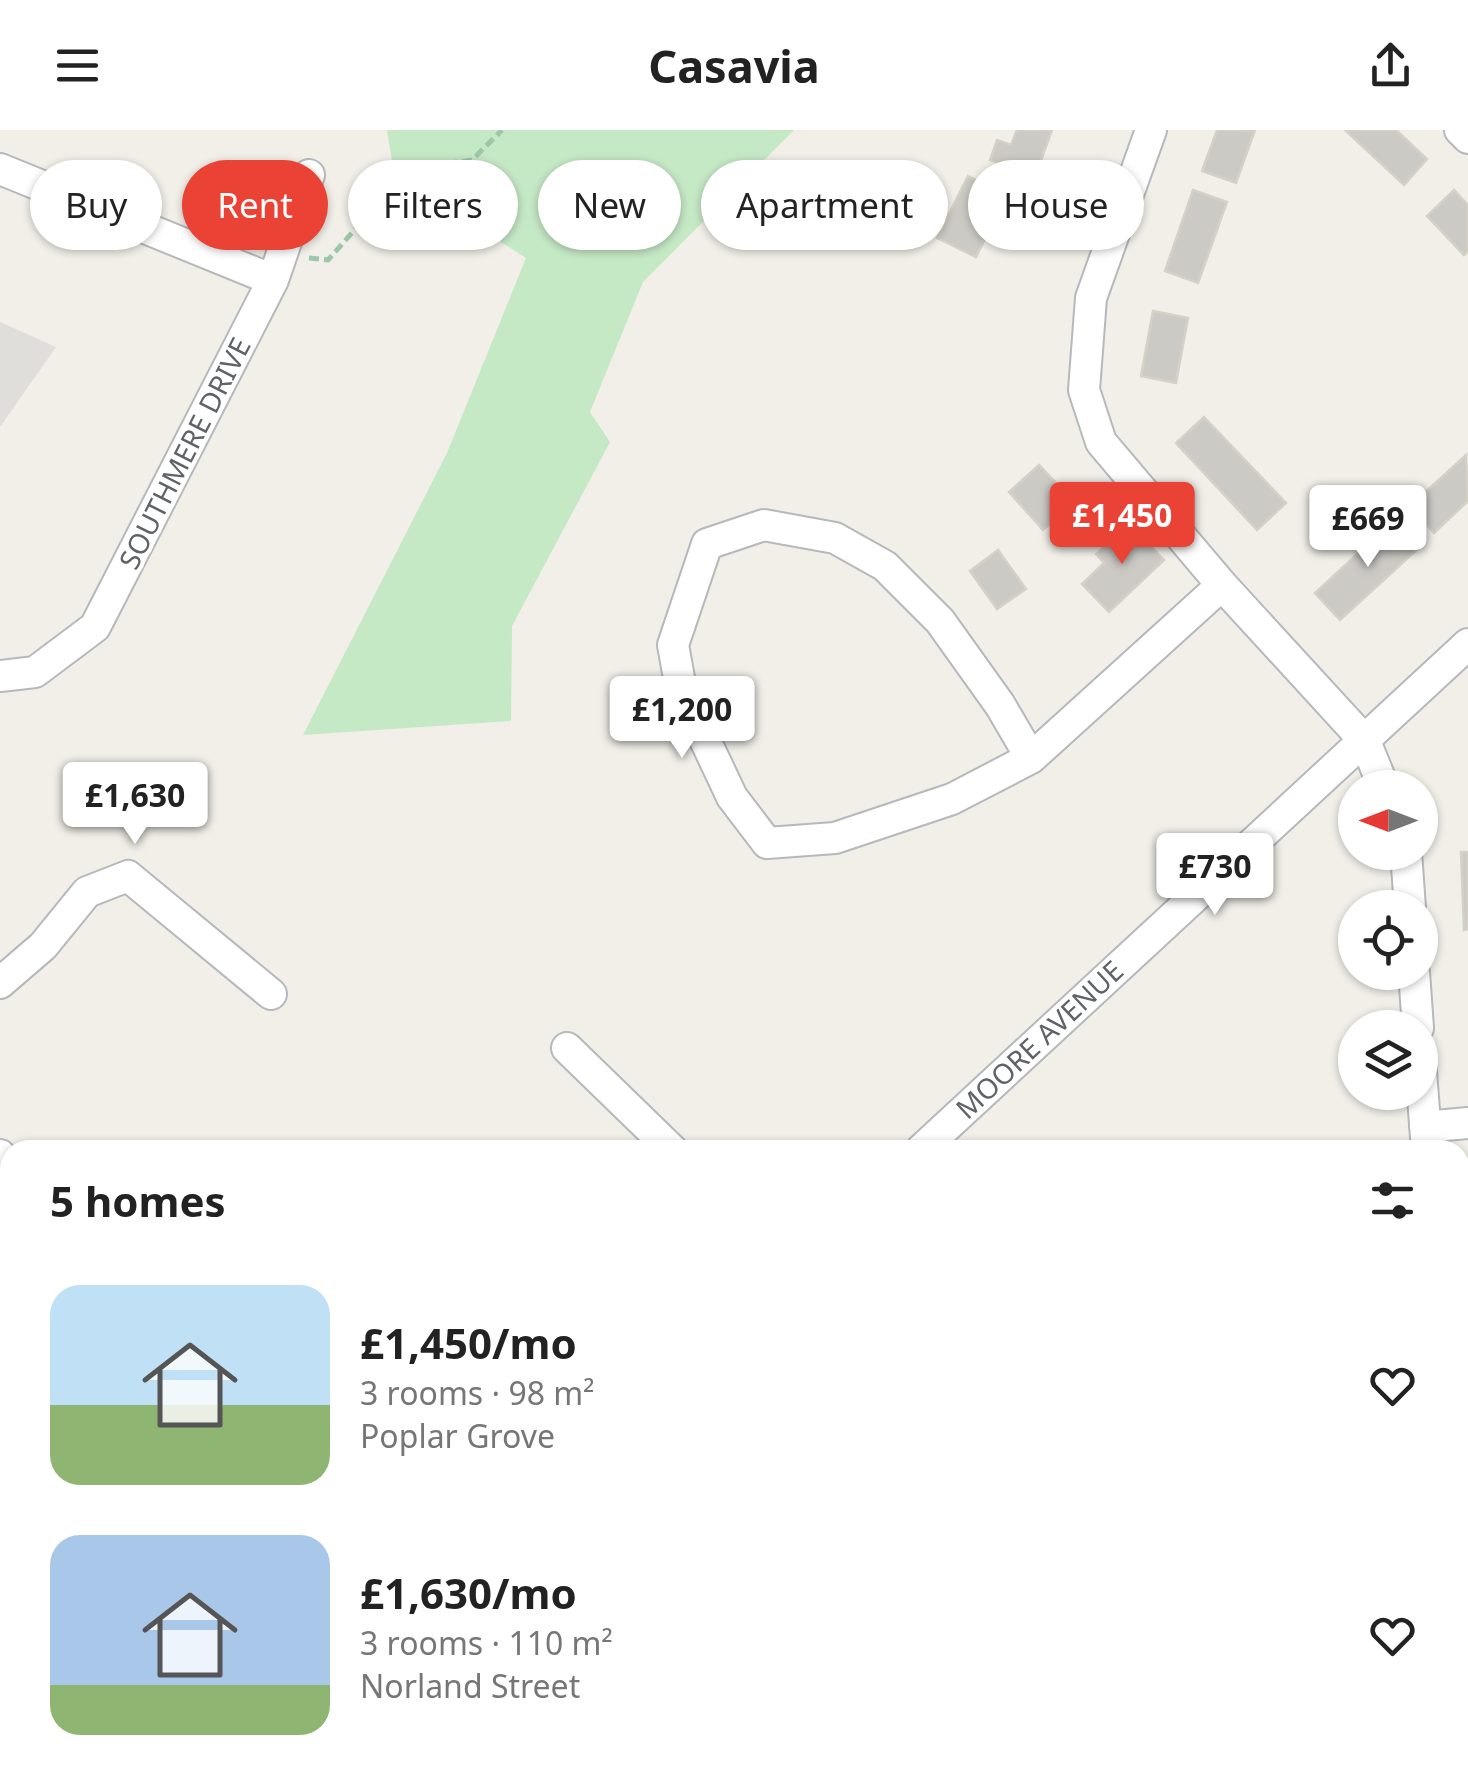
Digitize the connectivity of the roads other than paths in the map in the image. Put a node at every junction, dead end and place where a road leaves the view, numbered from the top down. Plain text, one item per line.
1 (1151, 130) edge
2 (1460, 130) edge
3 (1468, 138) edge
4 (0, 169) edge
5 (283, 250) edge
6 (277, 268) junction
7 (1222, 586) junction
8 (1468, 644) edge
9 (0, 676) edge
10 (1365, 740) junction
11 (1031, 758) junction
12 (1377, 770) edge
13 (0, 983) edge
14 (271, 994) dead end
15 (567, 1048) dead end
16 (1424, 1110) edge
17 (1468, 1123) edge
18 (1426, 1138) edge
19 (662, 1140) edge
20 (932, 1140) edge

1 - 7 street
2 - 3 street
4 - 6 street
5 - 6 street, SOUTHMERE DRIVE
6 - 9 street, SOUTHMERE DRIVE
7 - 10 street
7 - 11 street
8 - 10 street, MOORE AVENUE
10 - 12 street
10 - 20 street, MOORE AVENUE
11 - 11 street
13 - 14 street
15 - 19 street
16 - 18 street
17 - 18 street

